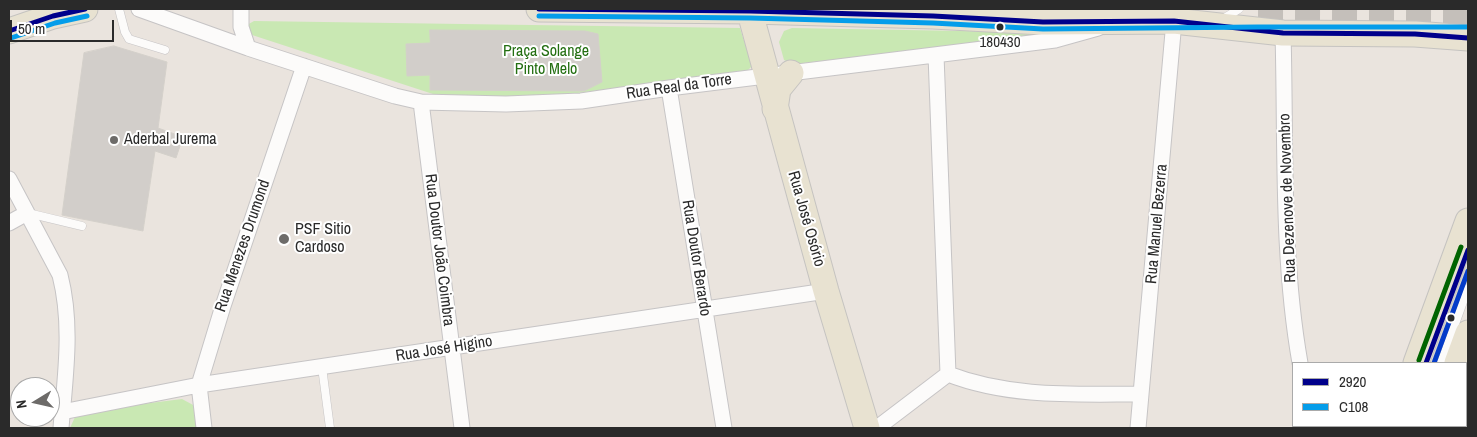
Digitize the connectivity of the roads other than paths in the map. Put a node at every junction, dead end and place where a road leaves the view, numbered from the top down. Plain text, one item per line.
1 (85, 9) edge
2 (119, 9) edge
3 (139, 9) edge
4 (241, 9) edge
5 (539, 9) edge
6 (750, 10) edge
7 (925, 12) edge
8 (1240, 16) tunnel mouth
9 (1100, 18) edge
10 (1174, 21) junction
11 (9, 31) edge
12 (1283, 33) junction
13 (1468, 38) edge
14 (248, 48) junction
15 (165, 50) dead end
16 (936, 55) junction
17 (304, 66) junction
18 (791, 72) junction
19 (766, 76) junction
20 (668, 88) junction
21 (421, 102) junction
22 (775, 109) junction
23 (9, 179) edge
24 (26, 213) junction
25 (1468, 221) edge
26 (9, 223) edge
27 (82, 226) dead end
28 (1468, 250) edge
29 (1468, 288) edge
30 (826, 291) junction
31 (704, 308) junction
32 (1468, 333) edge
33 (452, 348) junction
34 (1300, 362) edge
35 (1416, 362) edge
36 (1426, 362) edge
37 (1441, 362) edge
38 (1457, 362) edge
39 (322, 367) junction
40 (948, 374) junction
41 (199, 384) junction
42 (1142, 394) junction
43 (62, 412) junction
44 (61, 428) edge
45 (204, 428) edge
46 (330, 428) edge
47 (462, 428) edge
48 (724, 428) edge
49 (867, 428) edge
50 (876, 428) edge
51 (1138, 428) edge

1 - 11 main road
2 - 15 lane
3 - 14 street, Rua Real da Torre
4 - 14 street
5 - 6 main road, Rua Real da Torre
6 - 7 main road, Rua Real da Torre
6 - 19 main road, Rua José Osório
7 - 9 main road, Rua Real da Torre
8 - 10 main road
9 - 10 main road, Rua Real da Torre
9 - 16 street, Rua Real da Torre
10 - 12 main road, Rua Real da Torre
10 - 42 street, Rua Manuel Bezerra
12 - 13 main road, Rua Real da Torre
12 - 34 street, Rua Dezenove de Novembro
14 - 17 street, Rua Real da Torre
16 - 18 street, Rua Real da Torre
16 - 40 street
17 - 21 street, Rua Real da Torre
17 - 41 street, Rua Menezes Drumond
18 - 19 street, Rua Real da Torre
18 - 22 main road
19 - 20 street, Rua Real da Torre
19 - 22 main road, Rua José Osório
20 - 21 street, Rua Real da Torre
20 - 31 street, Rua Doutor Berardo
21 - 33 street, Rua Doutor João Coimbra
22 - 30 main road, Rua José Osório
23 - 24 street
24 - 26 street
24 - 27 lane
24 - 43 street
25 - 35 main road
28 - 36 lane
29 - 37 lane
30 - 31 street, Rua José Higino
30 - 49 main road, Rua José Osório
31 - 33 street, Rua José Higino
31 - 48 street, Rua Doutor Berardo
32 - 38 main road
33 - 39 street, Rua José Higino
33 - 47 street, Rua Doutor João Coimbra
39 - 41 street, Rua José Higino
39 - 46 lane
40 - 42 street
40 - 50 street
41 - 43 street, Rua José Higino
41 - 45 street, Rua Menezes Drumond
42 - 51 street, Rua Manuel Bezerra
43 - 44 street

